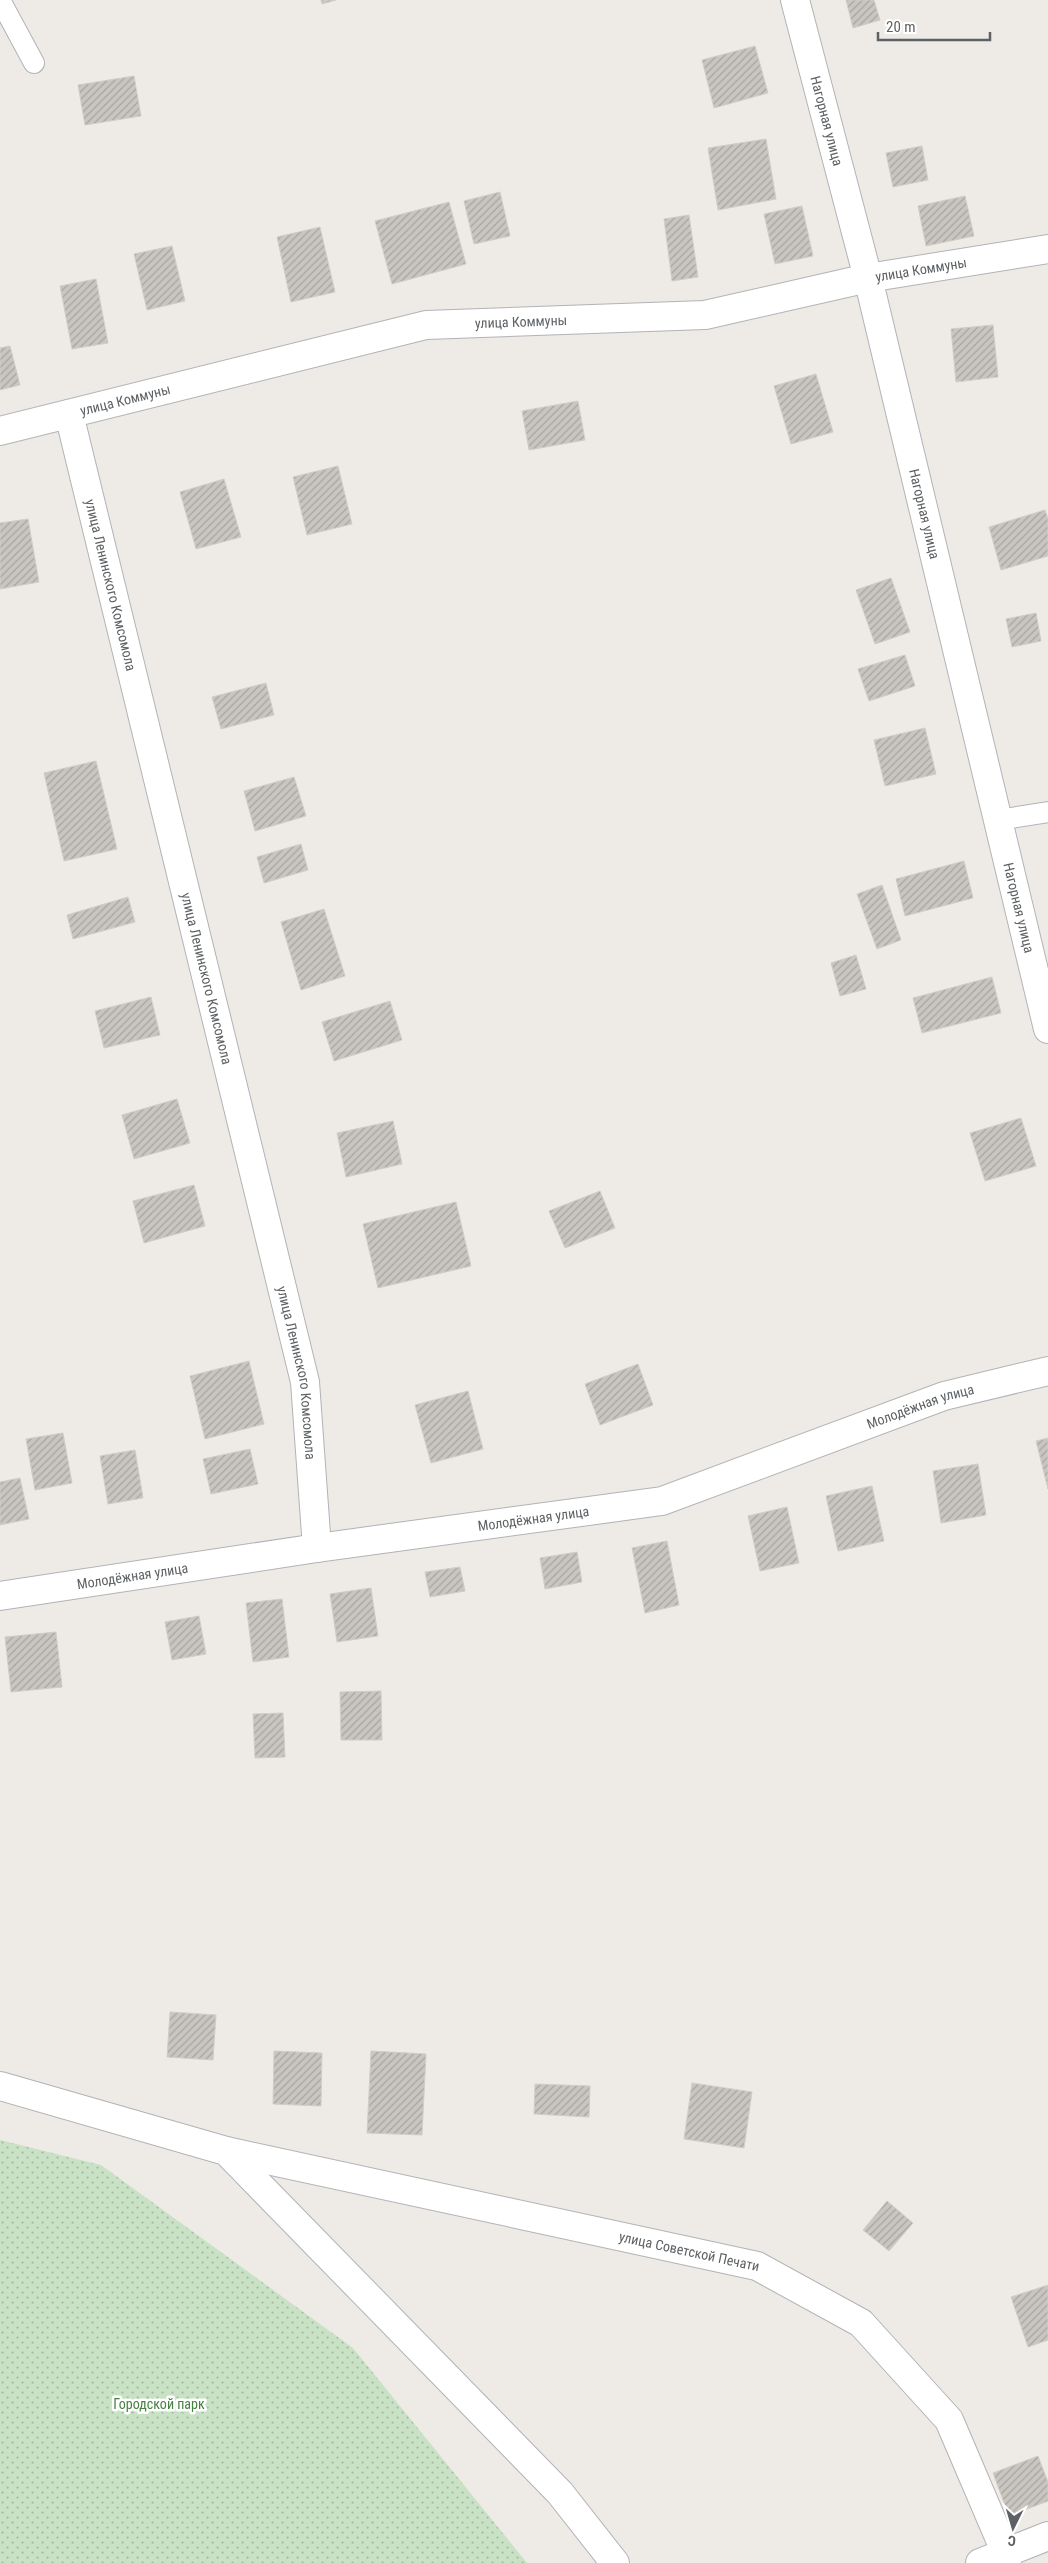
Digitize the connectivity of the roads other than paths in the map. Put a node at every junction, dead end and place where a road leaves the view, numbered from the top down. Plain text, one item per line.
1 (0, 0) edge
2 (795, 0) edge
3 (34, 63) dead end
4 (1048, 249) edge
5 (868, 278) junction
6 (69, 414) junction
7 (0, 432) edge
8 (1048, 812) edge
9 (998, 820) junction
10 (1048, 1029) edge
11 (1048, 1371) edge
12 (317, 1548) junction
13 (0, 1596) edge
14 (0, 2086) edge
15 (226, 2151) junction
16 (1048, 2536) edge
17 (1006, 2557) edge
18 (615, 2563) edge
19 (980, 2563) edge

1 - 3 lane
2 - 5 street, Нагорная улица
4 - 5 street, улица Коммуны
5 - 6 street, улица Коммуны
5 - 9 street, Нагорная улица
6 - 7 street, улица Коммуны
6 - 12 street, улица Ленинского Комсомола
8 - 9 lane
9 - 10 street, Нагорная улица
11 - 12 street, Молодёжная улица
12 - 13 street, Молодёжная улица
14 - 15 street, улица Советской Печати
15 - 17 street, улица Советской Печати
15 - 18 street
16 - 17 street
17 - 19 street

